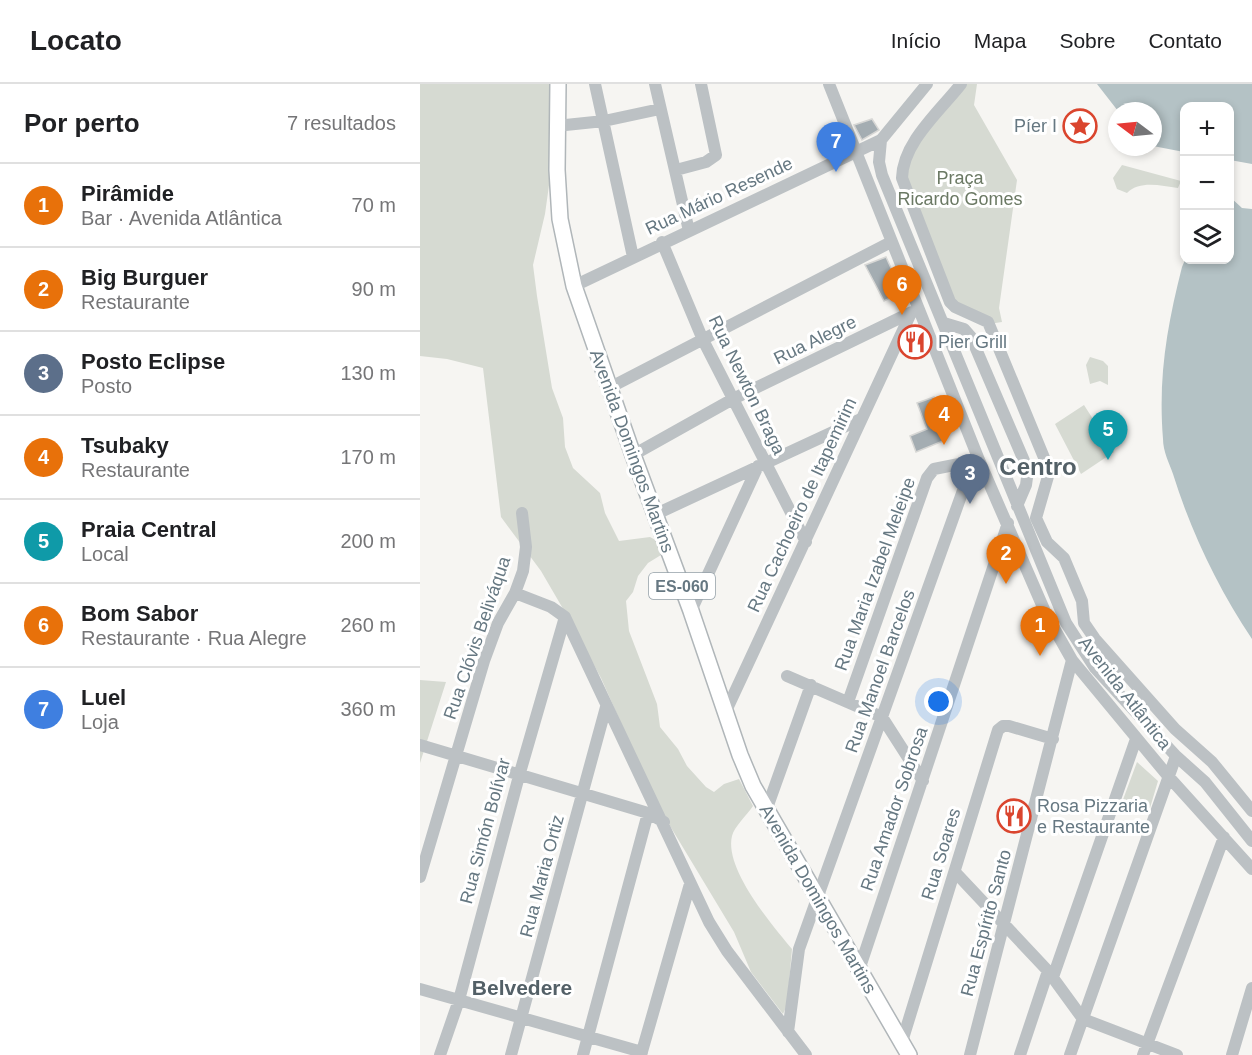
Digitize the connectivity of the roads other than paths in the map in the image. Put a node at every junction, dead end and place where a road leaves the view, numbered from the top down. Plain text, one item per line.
1 (558, 84) edge
2 (595, 84) edge
3 (655, 84) edge
4 (700, 84) edge
5 (829, 84) edge
6 (927, 84) edge
7 (961, 84) edge
8 (660, 109) junction
9 (604, 121) junction
10 (556, 126) junction
11 (881, 140) junction
12 (855, 150) junction
13 (676, 170) junction
14 (689, 231) junction
15 (662, 242) junction
16 (891, 242) junction
17 (633, 257) junction
18 (574, 286) junction
19 (915, 311) junction
20 (944, 323) junction
21 (703, 340) junction
22 (609, 388) junction
23 (734, 399) junction
24 (861, 419) junction
25 (633, 455) junction
26 (979, 460) junction
27 (762, 465) junction
28 (1017, 506) junction
29 (522, 513) dead end
30 (654, 515) junction
31 (1008, 523) junction
32 (806, 542) junction
33 (515, 594) junction
34 (691, 611) junction
35 (565, 617) junction
36 (1072, 660) junction
37 (787, 676) dead end
38 (811, 685) junction
39 (848, 702) junction
40 (606, 706) junction
41 (726, 711) junction
42 (882, 717) junction
43 (1053, 739) junction
44 (1136, 739) junction
45 (420, 745) edge
46 (1176, 756) junction
47 (455, 757) junction
48 (519, 776) junction
49 (1168, 776) junction
50 (923, 782) junction
51 (583, 794) junction
52 (767, 808) junction
53 (1252, 811) edge
54 (648, 813) junction
55 (664, 822) junction
56 (1224, 837) junction
57 (1252, 841) edge
58 (1252, 869) edge
59 (955, 872) junction
60 (420, 877) edge
61 (690, 884) junction
62 (819, 896) junction
63 (1004, 927) junction
64 (859, 970) junction
65 (1050, 974) junction
66 (1252, 988) edge
67 (420, 989) edge
68 (459, 1000) junction
69 (523, 1018) junction
70 (1083, 1019) junction
71 (788, 1032) junction
72 (588, 1036) junction
73 (1146, 1042) junction
74 (905, 1050) edge
75 (642, 1054) edge
76 (441, 1055) edge
77 (511, 1055) edge
78 (583, 1055) edge
79 (806, 1055) edge
80 (970, 1055) edge
81 (1020, 1055) edge
82 (1070, 1055) edge
83 (1143, 1055) edge
84 (1177, 1055) edge
85 (1232, 1055) edge

1 - 10 main road, Avenida Domingos Martins / ES-060
2 - 9 street
3 - 8 street
4 - 13 street
5 - 12 street, Avenida Atlântica
6 - 11 street
7 - 53 street
8 - 9 street
8 - 13 street
9 - 10 street
9 - 17 street
10 - 18 main road, Avenida Domingos Martins / ES-060
11 - 12 street, Rua Mário Resende
11 - 20 street, Avenida Atlântica
12 - 14 street, Rua Mário Resende
12 - 16 street, Avenida Atlântica
13 - 14 street
14 - 15 street, Rua Mário Resende
15 - 17 street, Rua Mário Resende
15 - 21 street, Rua Newton Braga
16 - 19 street, Avenida Atlântica
16 - 21 street
17 - 18 street, Rua Mário Resende
18 - 22 main road, Avenida Domingos Martins / ES-060
19 - 23 street, Rua Alegre
19 - 24 street, Rua Cachoeiro de Itapemirim
19 - 26 street, Avenida Atlântica
20 - 28 street, Avenida Atlântica
20 - 28 street
21 - 22 street
21 - 23 street, Rua Newton Braga
22 - 25 main road, Avenida Domingos Martins / ES-060
23 - 25 street, Rua Alegre
23 - 27 street, Rua Newton Braga
24 - 27 street
24 - 32 street, Rua Cachoeiro de Itapemirim
25 - 30 main road, Avenida Domingos Martins / ES-060
26 - 31 street, Avenida Atlântica
26 - 39 street, Rua Maria Izabel Meleipe
26 - 42 street, Rua Manoel Barcelos
27 - 30 street
27 - 32 street, Rua Newton Braga
27 - 34 street
28 - 46 street, Avenida Atlântica
29 - 33 street, Rua Clóvis Beliváqua
30 - 34 main road, Avenida Domingos Martins / ES-060
31 - 36 street, Avenida Atlântica
31 - 50 street, Rua Amador Sobrosa
32 - 41 street, Rua Cachoeiro de Itapemirim
33 - 35 street
33 - 47 street, Rua Clóvis Beliváqua
34 - 41 main road, Avenida Domingos Martins / ES-060
35 - 40 street
35 - 48 street, Rua Simón Bolívar
36 - 43 street, Rua Espírito Santo
36 - 44 street, Avenida Atlântica
37 - 38 street
38 - 39 street
38 - 52 street
39 - 42 street
40 - 51 street, Rua Maria Ortiz
40 - 55 street
41 - 52 main road, Avenida Domingos Martins / ES-060
42 - 50 street
42 - 62 street, Rua Manoel Barcelos
43 - 59 street, Rua Soares
43 - 63 street, Rua Espírito Santo
44 - 49 street, Avenida Atlântica
44 - 65 street
45 - 47 street
46 - 49 street
46 - 57 street, Avenida Atlântica
47 - 48 street
47 - 60 street, Rua Clóvis Beliváqua
48 - 51 street
48 - 68 street, Rua Simón Bolívar
49 - 56 street, Avenida Atlântica
49 - 70 street
50 - 64 street, Rua Amador Sobrosa
51 - 54 street
51 - 69 street, Rua Maria Ortiz
52 - 62 main road, Avenida Domingos Martins / ES-060
54 - 55 street
54 - 72 street
55 - 61 street
56 - 58 street, Avenida Atlântica
56 - 73 street
59 - 63 street
59 - 74 street, Rua Soares
61 - 71 street
61 - 75 street
62 - 64 main road, Avenida Domingos Martins / ES-060
62 - 71 street, Rua Manoel Barcelos
63 - 65 street
63 - 80 street, Rua Espírito Santo
64 - 74 main road, Avenida Domingos Martins / ES-060
65 - 70 street
65 - 81 street
66 - 85 street
67 - 68 street
68 - 69 street
68 - 76 street, Rua Simón Bolívar
69 - 72 street
69 - 77 street, Rua Maria Ortiz
70 - 73 street
70 - 82 street
71 - 79 street
72 - 75 street
72 - 78 street
73 - 83 street
73 - 84 street

